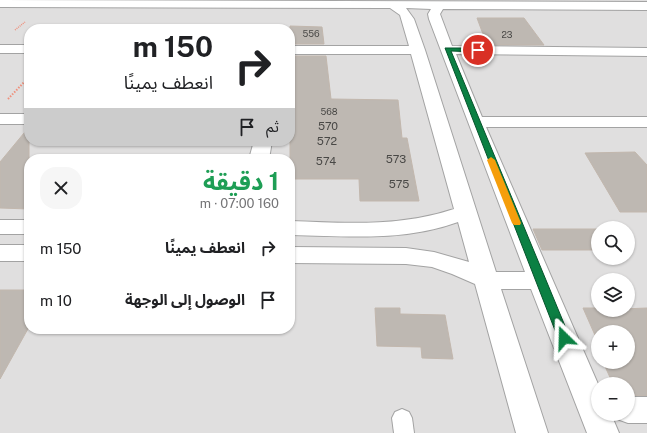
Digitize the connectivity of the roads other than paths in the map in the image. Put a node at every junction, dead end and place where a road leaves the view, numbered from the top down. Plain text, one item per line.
1 (67, 2) edge
2 (0, 3) edge
3 (624, 3) edge
4 (647, 6) edge
5 (401, 12) junction
6 (437, 12) junction
7 (0, 49) edge
8 (24, 49) edge
9 (295, 50) edge
10 (418, 50) junction
11 (447, 50) junction
12 (647, 52) edge
13 (0, 119) edge
14 (24, 119) edge
15 (475, 122) junction
16 (647, 122) edge
17 (466, 212) junction
18 (0, 227) edge
19 (24, 227) edge
20 (295, 228) edge
21 (402, 229) junction
22 (0, 253) edge
23 (24, 253) edge
24 (295, 255) edge
25 (406, 256) junction
26 (487, 280) junction
27 (541, 281) junction
28 (591, 400) edge
29 (635, 410) edge
30 (647, 410) edge
31 (532, 433) edge

1 - 2 street
1 - 5 street
3 - 4 street
3 - 6 street
5 - 6 street
5 - 6 street
5 - 10 street
6 - 11 street
7 - 8 street
9 - 10 street
10 - 17 street
11 - 12 street
11 - 15 street
13 - 14 street
15 - 16 street
15 - 27 street
17 - 21 street
17 - 26 street
18 - 19 street
20 - 21 street
21 - 25 street
22 - 23 street
24 - 25 street
25 - 26 street
26 - 27 street
26 - 31 street
27 - 28 street
29 - 30 street

